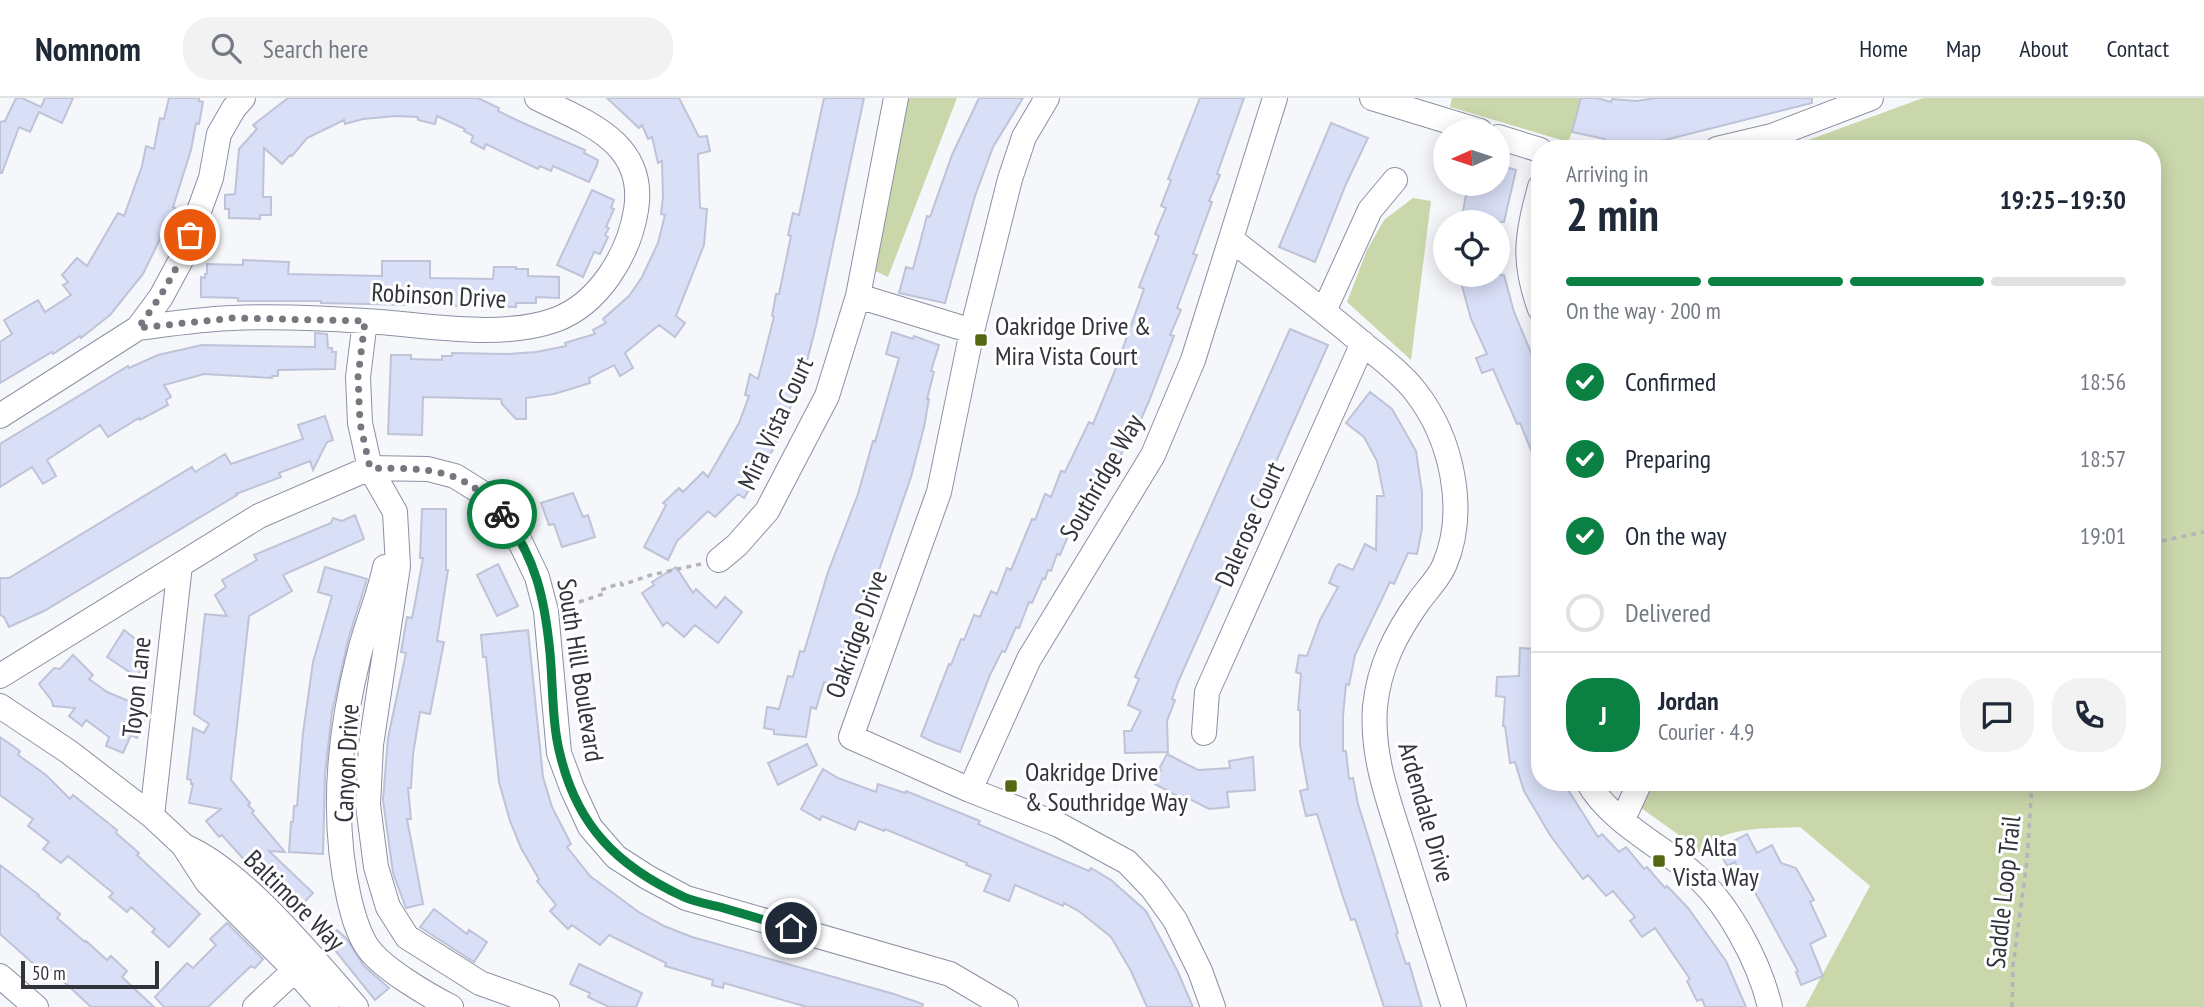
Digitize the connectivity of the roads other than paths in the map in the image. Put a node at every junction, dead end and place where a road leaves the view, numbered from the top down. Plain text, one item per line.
1 (243, 98) edge
2 (537, 98) edge
3 (897, 98) edge
4 (1047, 98) edge
5 (1275, 98) edge
6 (1372, 98) edge
7 (1871, 98) edge
8 (1441, 119) edge
9 (1755, 140) edge
10 (1510, 141) edge
11 (1531, 147) edge
12 (1395, 180) dead end
13 (1531, 225) edge
14 (1232, 240) junction
15 (1531, 276) edge
16 (858, 296) junction
17 (1324, 311) junction
18 (365, 321) junction
19 (138, 328) junction
20 (972, 331) junction
21 (1363, 343) junction
22 (0, 416) edge
23 (370, 468) junction
24 (396, 512) junction
25 (719, 560) road end
26 (180, 565) junction
27 (0, 676) edge
28 (0, 706) edge
29 (1205, 733) dead end
30 (970, 790) junction
31 (1594, 791) edge
32 (1636, 791) edge
33 (152, 816) junction
34 (1623, 820) junction
35 (183, 845) junction
36 (295, 970) junction
37 (0, 976) edge
38 (36, 1007) edge
39 (255, 1007) edge
40 (327, 1007) edge
41 (356, 1007) edge
42 (451, 1007) edge
43 (547, 1007) edge
44 (1006, 1007) edge
45 (1213, 1007) edge
46 (1454, 1007) edge
47 (1770, 1007) edge

1 - 19 street
2 - 18 street, Robinson Drive
3 - 16 street, Mira Vista Court
4 - 20 street, Oakridge Drive
5 - 14 street, Southridge Way
6 - 8 street
7 - 9 street
10 - 11 street
12 - 17 street
13 - 15 street
14 - 17 street, Ardendale Drive
14 - 30 street, Southridge Way
16 - 20 street
16 - 25 street, Mira Vista Court
17 - 21 street, Ardendale Drive
18 - 19 street, Robinson Drive
18 - 23 street, Canyon Drive
19 - 22 street
20 - 30 street, Oakridge Drive
21 - 29 street, Dalerose Court
21 - 46 street, Ardendale Drive
23 - 24 street, Canyon Drive
23 - 26 street, South Hill Boulevard
23 - 44 street, South Hill Boulevard
24 - 42 street, Canyon Drive
24 - 43 street, Canyon Drive
26 - 27 street, South Hill Boulevard
26 - 33 street, Toyon Lane
28 - 33 street, Baltimore Way
30 - 45 street, Oakridge Drive
31 - 34 street
32 - 34 street
33 - 35 street, Baltimore Way
34 - 47 street
35 - 36 street, Baltimore Way
35 - 41 street, Baltimore Way
36 - 39 street
36 - 40 street, Baltimore Way
37 - 38 street

